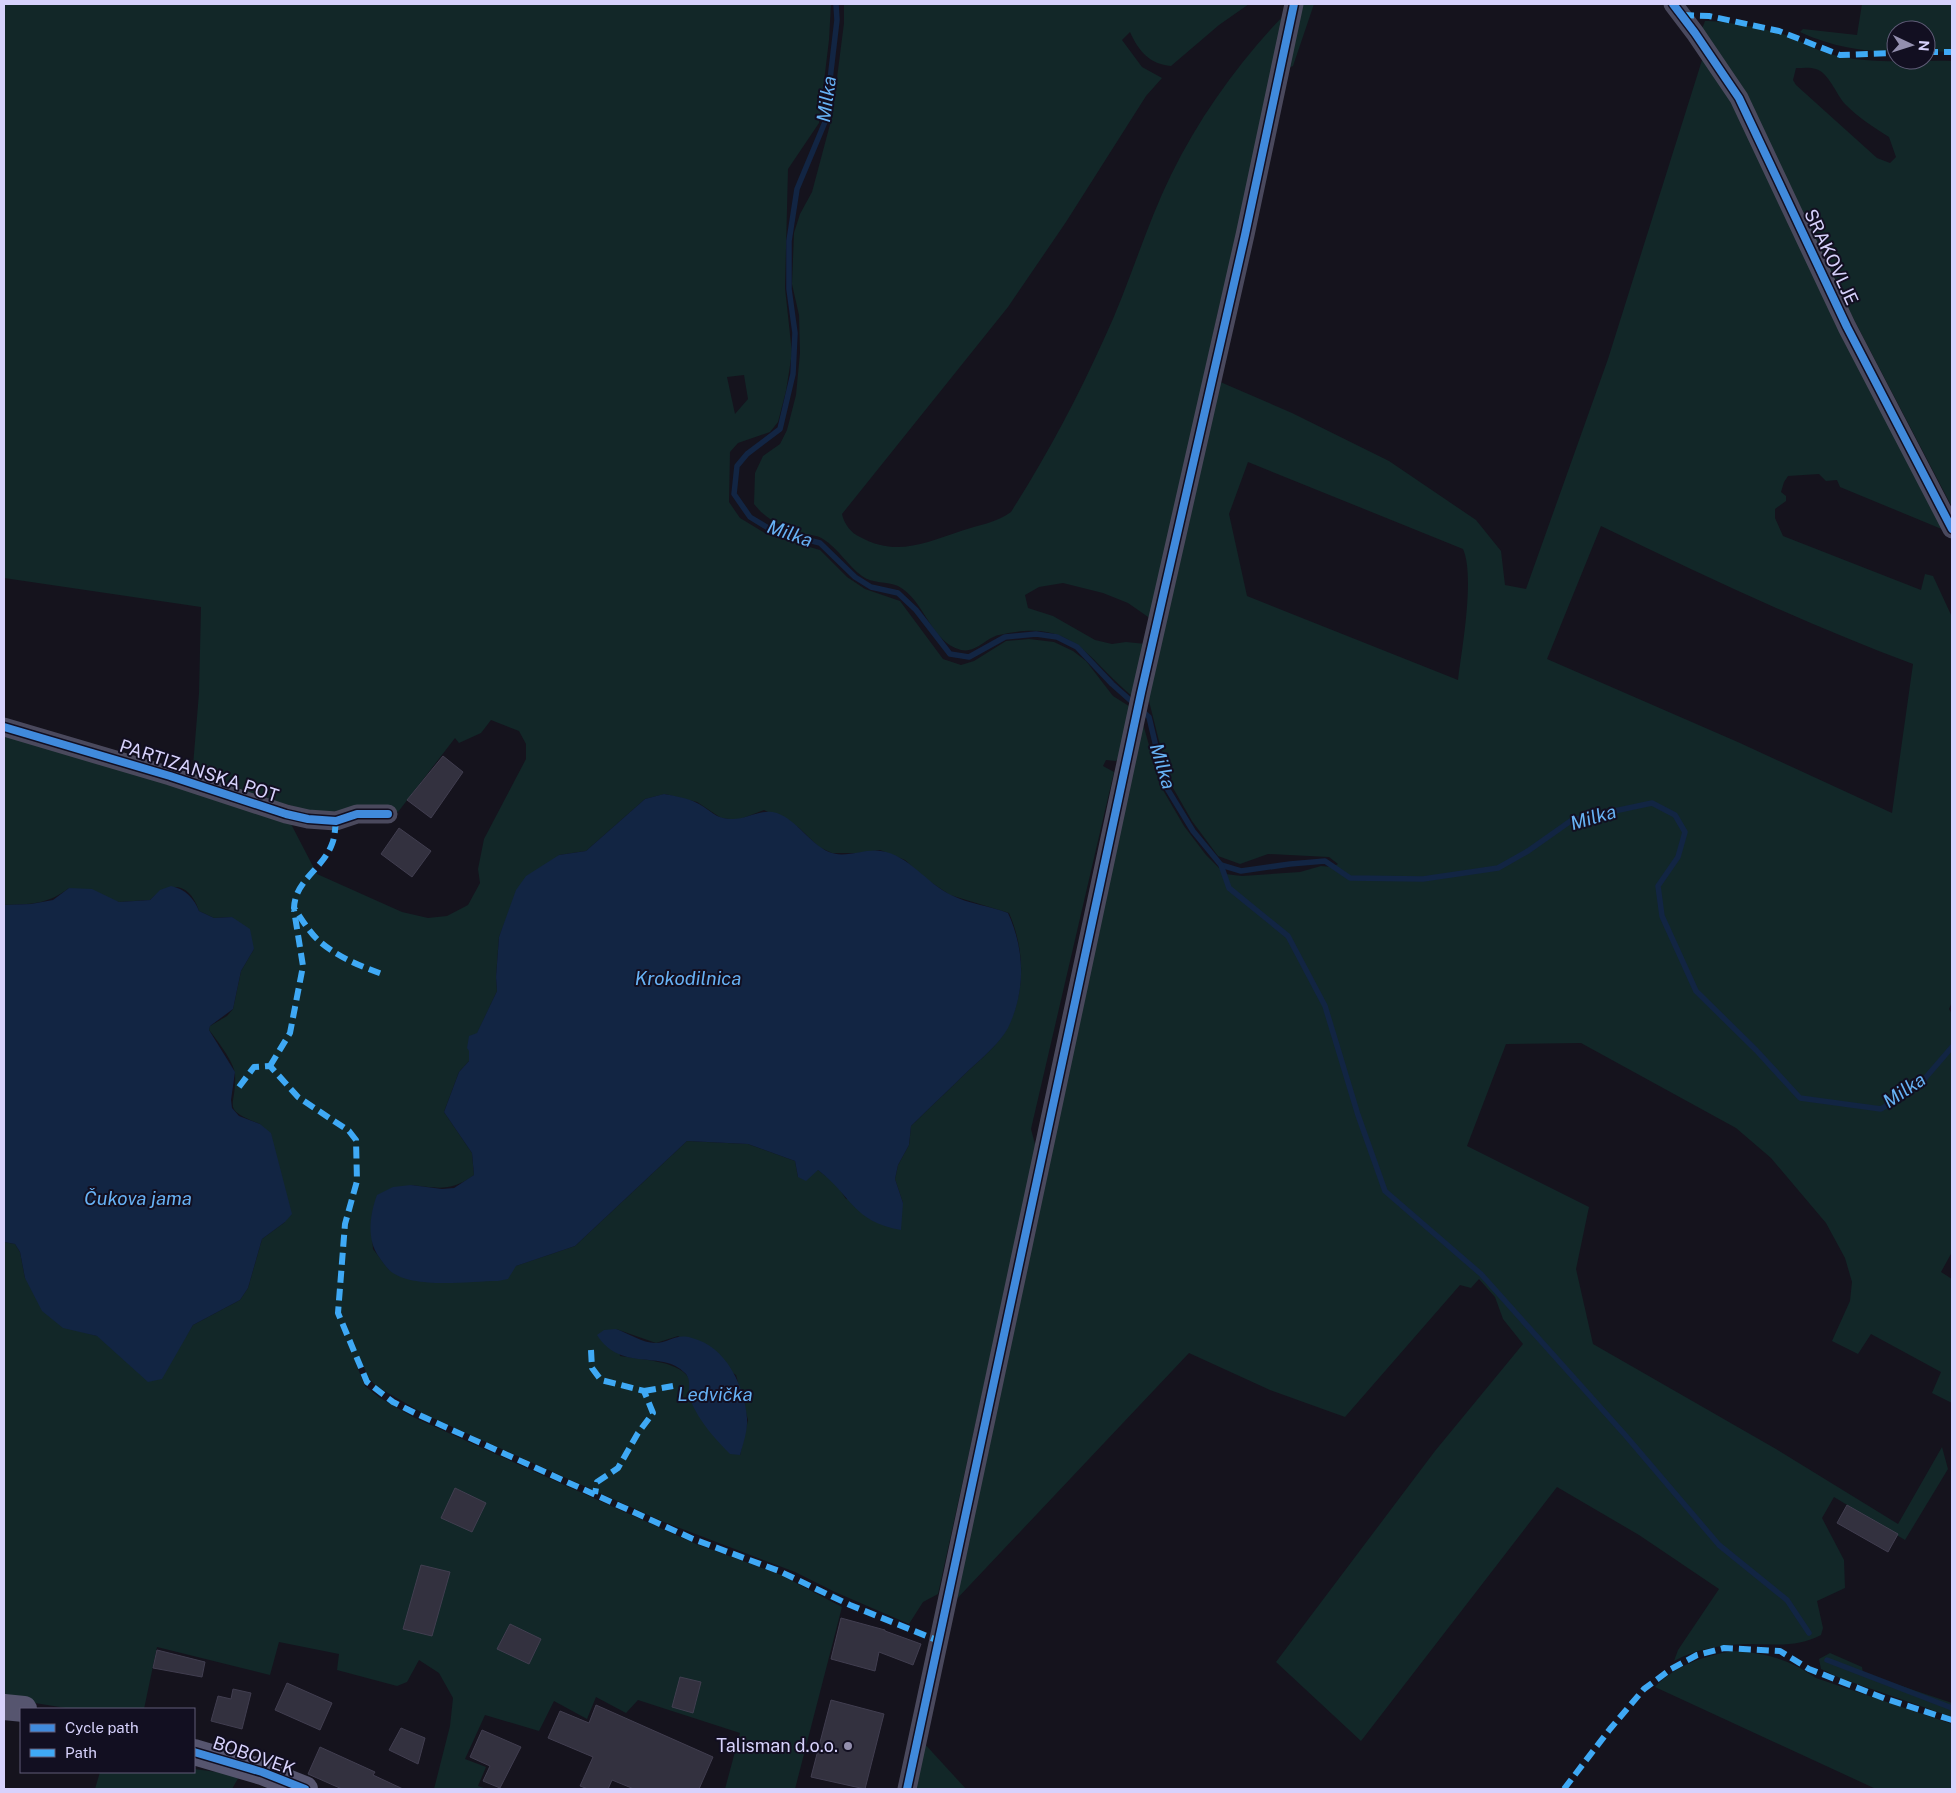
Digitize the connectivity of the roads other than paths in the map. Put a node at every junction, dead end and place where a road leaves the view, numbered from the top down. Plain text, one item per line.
1 (1294, 4) edge
2 (1673, 4) edge
3 (1952, 529) edge
4 (4, 727) edge
5 (388, 814) dead end
6 (4, 1707) edge
7 (20, 1709) edge
8 (195, 1752) edge
9 (305, 1789) edge
10 (907, 1789) edge

1 - 10 street
2 - 3 street, SRAKOVLJE
4 - 5 street, PARTIZANSKA POT
6 - 7 street
8 - 9 street, BOBOVEK

